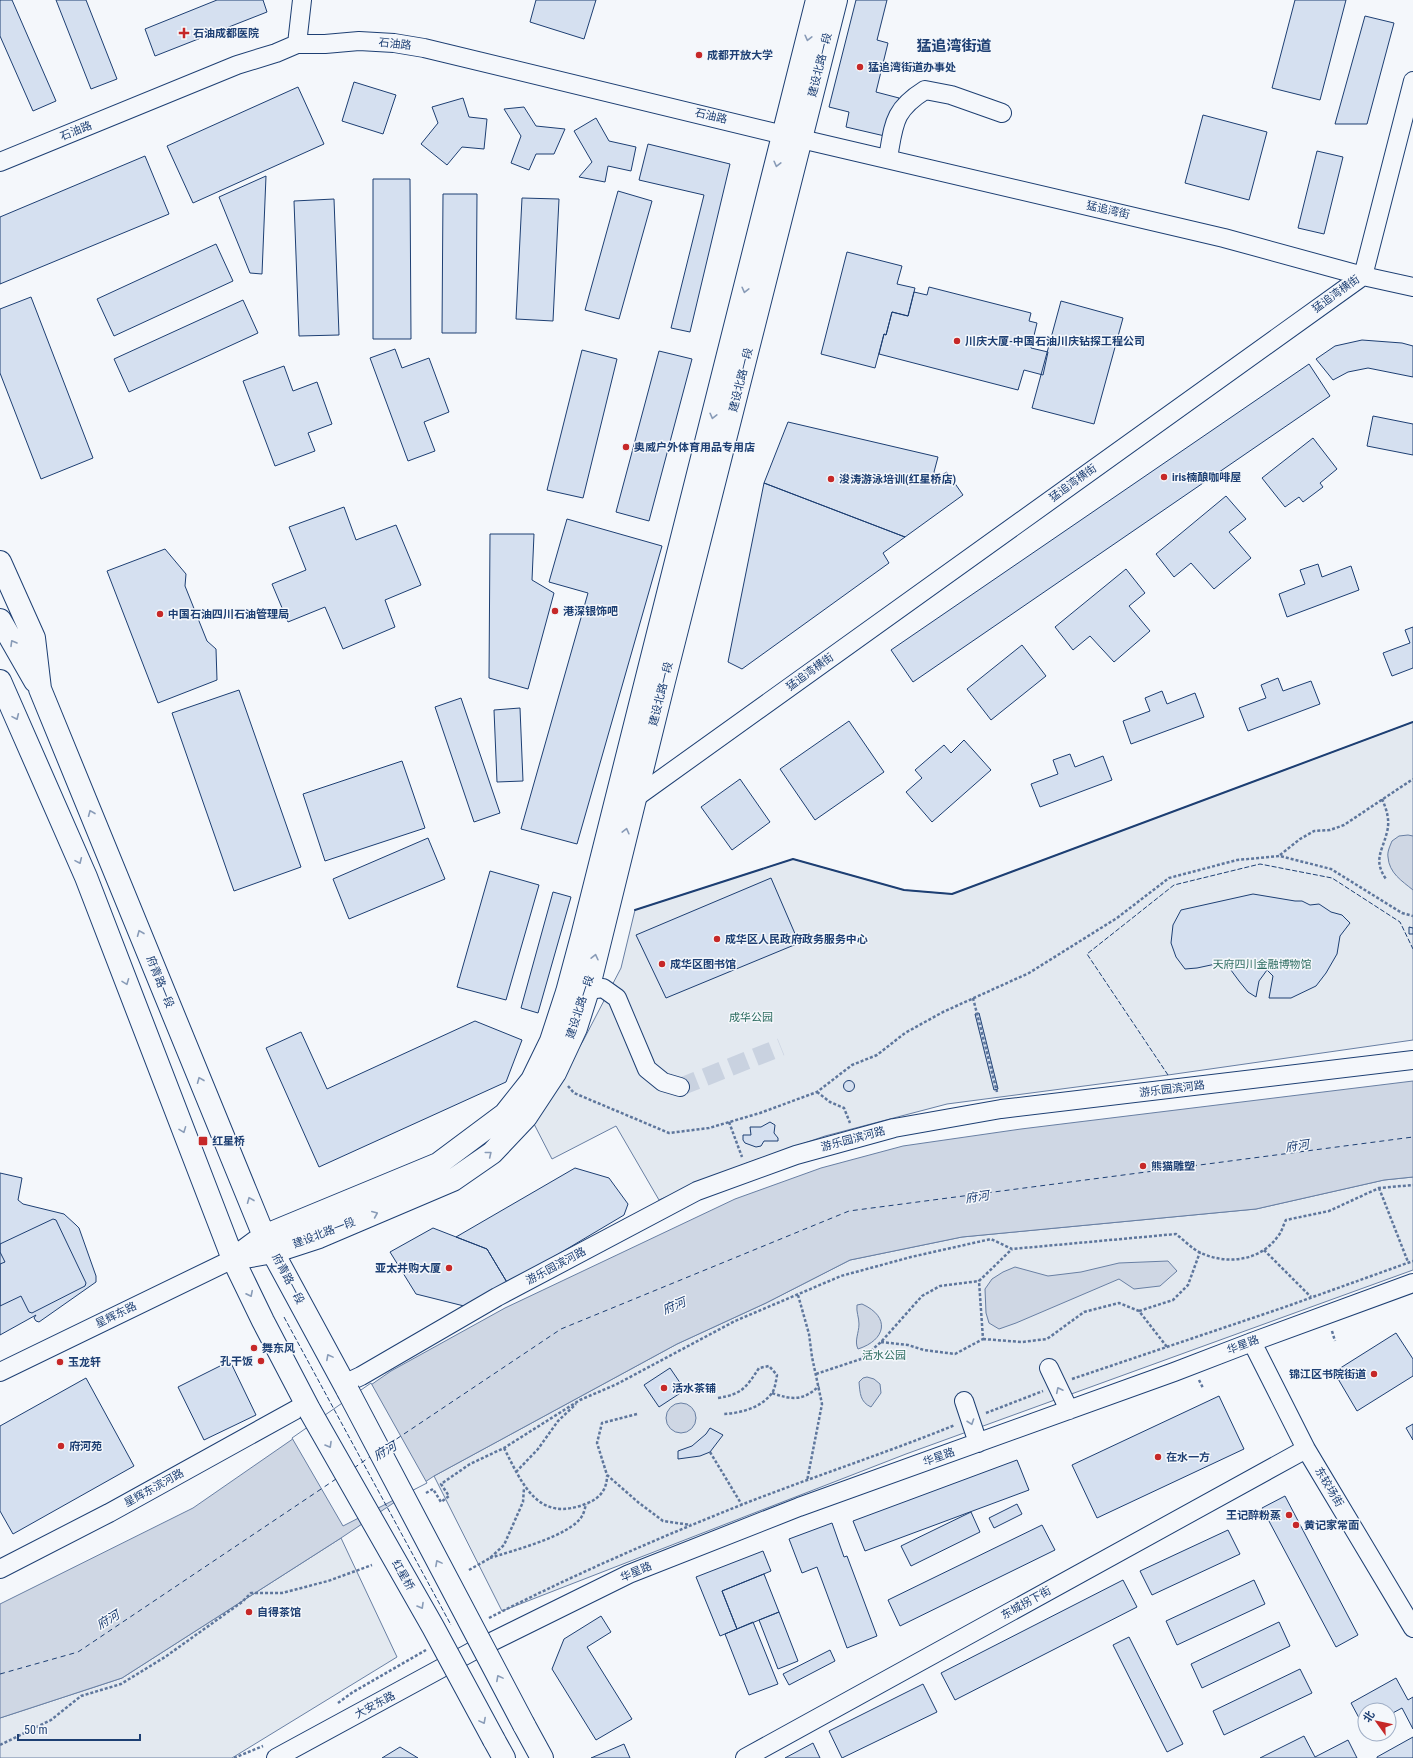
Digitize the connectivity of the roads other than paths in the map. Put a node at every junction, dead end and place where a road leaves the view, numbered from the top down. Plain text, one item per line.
1 (302, 0) edge
2 (818, 0) edge
3 (836, 0) edge
4 (297, 44) junction
5 (1413, 81) edge
6 (1002, 113) dead end
7 (793, 136) junction
8 (888, 158) junction
9 (0, 162) edge
10 (1363, 276) junction
11 (1413, 287) edge
12 (0, 562) edge
13 (0, 620) edge
14 (0, 681) edge
15 (40, 689) junction
16 (626, 797) junction
17 (588, 990) junction
18 (1413, 1060) edge
19 (680, 1087) tunnel mouth
20 (269, 1244) junction
21 (232, 1259) junction
22 (1413, 1283) edge
23 (1252, 1342) junction
24 (1049, 1368) dead end
25 (0, 1372) edge
26 (346, 1388) junction
27 (964, 1401) dead end
28 (308, 1408) junction
29 (1069, 1410) junction
30 (978, 1443) junction
31 (1306, 1449) junction
32 (0, 1570) edge
33 (1413, 1628) edge
34 (474, 1651) joint
35 (499, 1749) edge
36 (276, 1758) edge
37 (542, 1758) edge
38 (745, 1758) edge

1 - 4 street
2 -> 7 main road, 建设北路一段
3 - 7 main road, 建设北路一段
4 - 7 street, 石油路
4 - 9 street, 石油路
5 - 10 street, 猛追湾横街
6 - 8 street
7 - 8 street, 猛追湾街
7 - 16 main road, 建设北路一段
8 - 10 street, 猛追湾街
10 - 11 street, 猛追湾街
10 - 16 street, 猛追湾横街
12 - 15 main road, 府青路一段
15 -> 13 main road
14 -> 21 main road
20 -> 15 main road, 府青路一段
17 -> 16 main road, 建设北路一段
16 - 20 main road, 建设北路一段
17 - 19 street
20 -> 17 main road, 建设北路一段
18 - 26 street, 游乐园滨河路
20 - 21 main road, 建设北路一段
26 -> 20 main road, 府青路一段
21 - 25 street, 星辉东路
21 -> 28 main road
22 - 23 street, 华星路
23 - 29 street, 华星路
23 - 31 street, 东较场街
29 -> 24 street
37 -> 26 main road, bridge
27 -> 30 street
28 - 32 street, 星辉东滨河路
28 -> 35 main road, 红星桥, bridge
29 - 30 street, 华星路
30 - 34 street, 华星路
31 - 33 street, 东较场街
31 - 38 street, 东城拐下街
34 - 36 street, 大安东路

